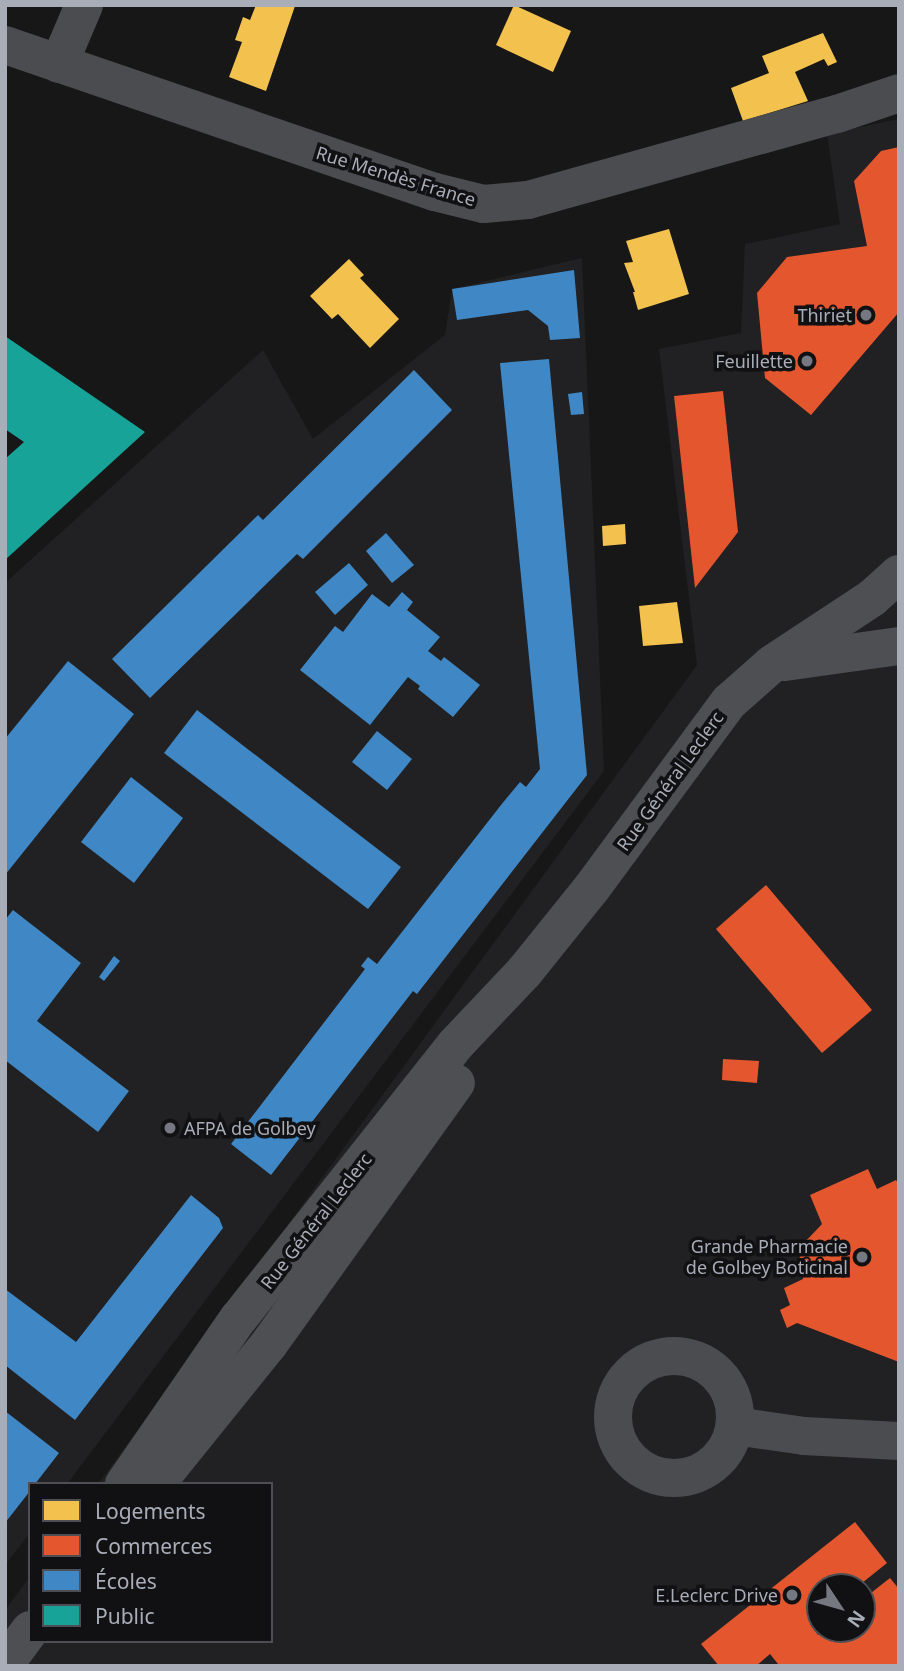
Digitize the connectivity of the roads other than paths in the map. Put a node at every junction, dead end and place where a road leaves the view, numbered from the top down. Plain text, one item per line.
1 (84, 5) edge
2 (5, 45) edge
3 (59, 64) junction
4 (899, 93) edge
5 (899, 574) edge
6 (899, 646) edge
7 (772, 664) junction
8 (525, 971) junction
9 (735, 1426) dead end
10 (899, 1441) edge
11 (125, 1482) edge
12 (158, 1482) edge
13 (28, 1633) edge
14 (5, 1664) edge

1 - 3 street
2 - 3 street, Rue Mendès France
3 - 4 street, Rue Mendès France
5 - 7 main road, Rue Général Leclerc
6 - 7 main road
7 - 8 main road, Rue Général Leclerc
8 - 11 main road, Rue Général Leclerc
8 - 12 main road, Rue Général Leclerc
9 - 10 street
13 - 14 main road

